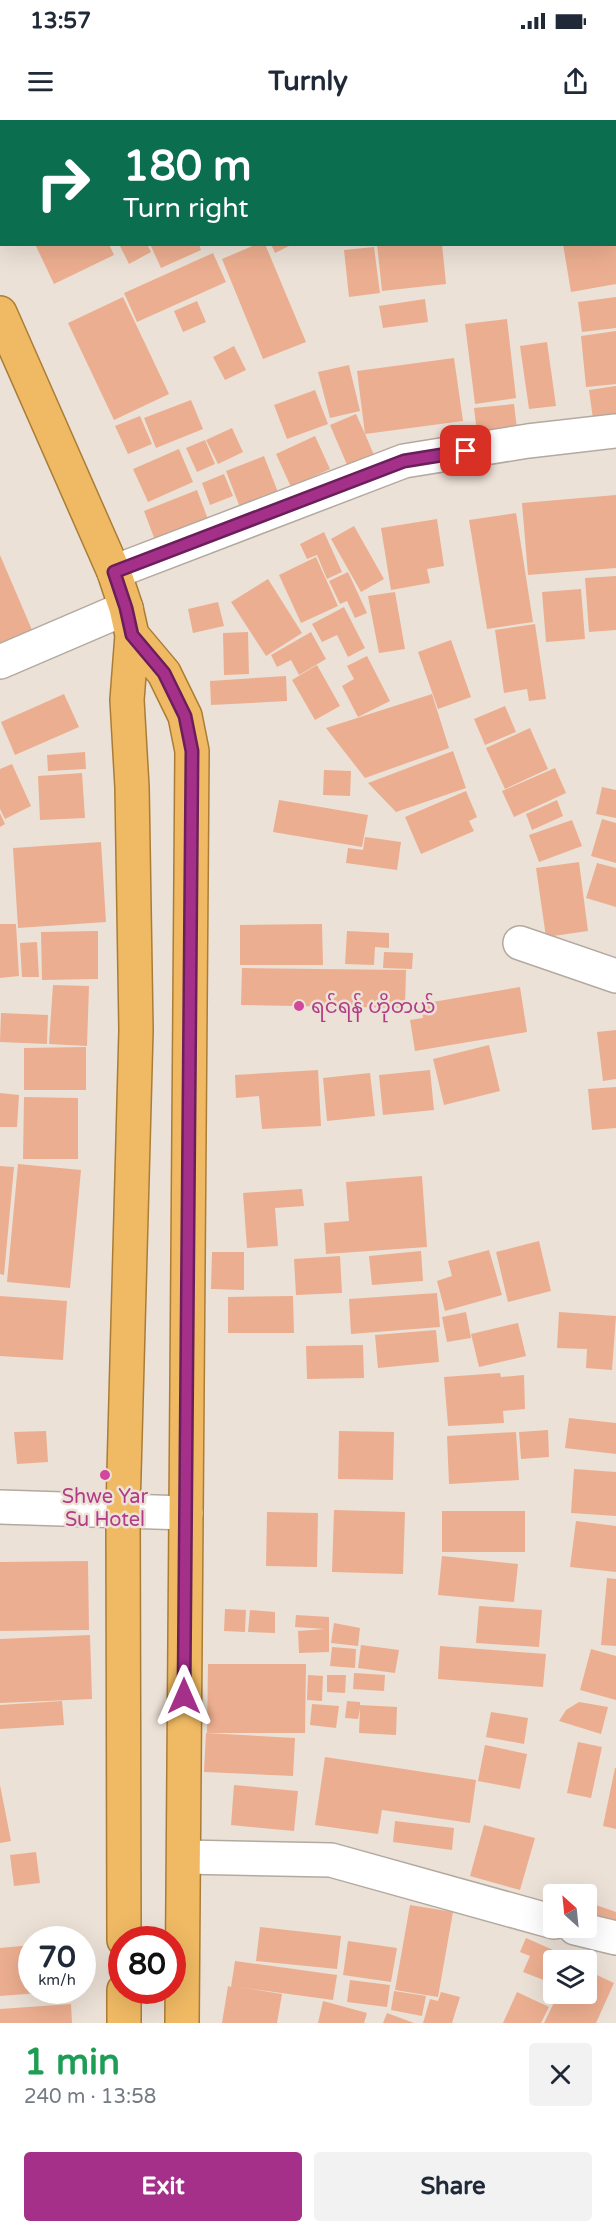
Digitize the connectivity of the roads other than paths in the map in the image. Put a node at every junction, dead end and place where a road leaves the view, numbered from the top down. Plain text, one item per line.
1 (0, 313) edge
2 (616, 431) edge
3 (114, 572) junction
4 (129, 621) junction
5 (0, 662) edge
6 (520, 943) dead end
7 (616, 976) edge
8 (0, 1507) edge
9 (123, 1510) junction
10 (186, 1513) junction
11 (184, 1857) junction
12 (543, 1919) edge
13 (124, 1926) edge
14 (597, 1933) edge
15 (616, 1938) edge
16 (124, 2004) edge
17 (124, 2023) edge
18 (182, 2023) edge

1 - 3 highway
2 - 3 street
3 - 4 highway
4 - 5 street
4 - 9 highway
4 - 10 highway
6 - 7 street
8 - 9 street
9 - 10 street
9 - 13 highway
10 - 11 highway
11 - 12 street
11 - 18 highway
14 - 15 street
16 - 17 highway

